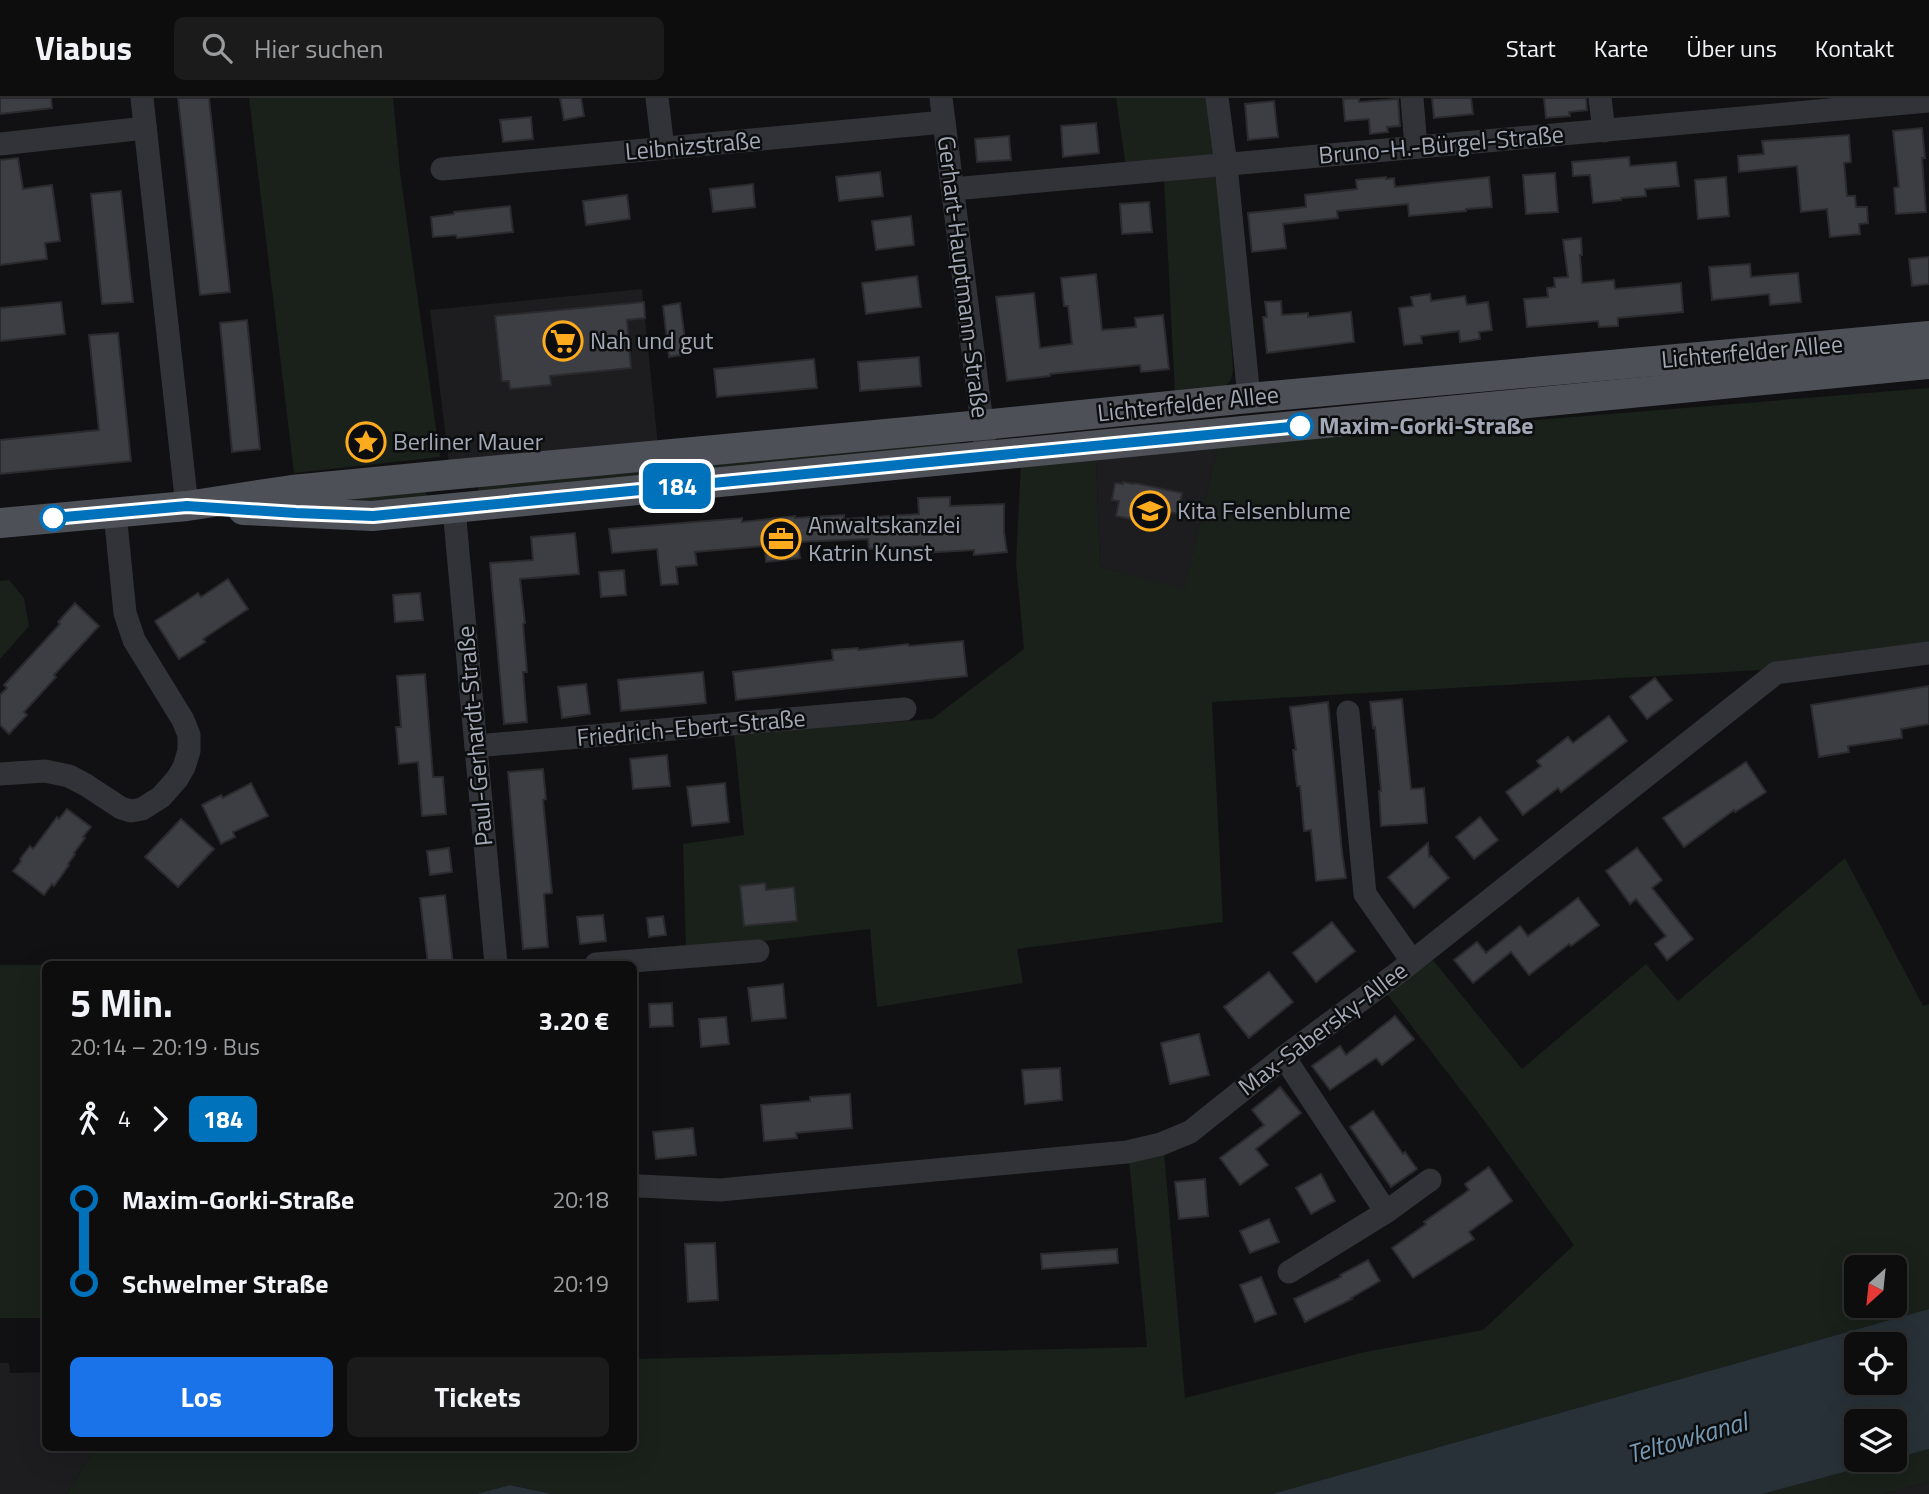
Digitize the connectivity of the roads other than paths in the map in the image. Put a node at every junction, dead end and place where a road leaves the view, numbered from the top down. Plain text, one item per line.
1 (142, 98) edge
2 (657, 98) edge
3 (941, 98) edge
4 (1217, 98) edge
5 (1412, 98) edge
6 (1600, 98) edge
7 (1929, 101) edge
8 (1776, 107) edge
9 (944, 122) junction
10 (145, 128) junction
11 (1604, 131) junction
12 (0, 144) edge
13 (1416, 147) junction
14 (663, 148) junction
15 (1226, 165) junction
16 (442, 169) dead end
17 (953, 189) junction
18 (1929, 336) edge
19 (1929, 364) edge
20 (1248, 398) junction
21 (982, 425) junction
22 (986, 455) junction
23 (447, 475) junction
24 (294, 502) junction
25 (187, 506) junction
26 (454, 509) junction
27 (114, 513) junction
28 (0, 523) edge
29 (1929, 653) edge
30 (905, 709) dead end
31 (1348, 712) dead end
32 (476, 746) junction
33 (0, 774) edge
34 (758, 951) dead end
35 (496, 961) edge
36 (633, 961) edge
37 (1412, 961) junction
38 (1284, 1057) junction
39 (1430, 1180) dead end
40 (637, 1186) edge
41 (1386, 1212) junction
42 (1289, 1272) dead end

1 - 10 street
2 - 14 street
3 - 9 street, Gerhart-Hauptmann-Straße
4 - 15 street
5 - 13 street
6 - 11 street
7 - 8 street, Bruno-H.-Bürgel-Straße
8 - 11 street, Bruno-H.-Bürgel-Straße
9 - 14 street, Leibnizstraße
9 - 17 street, Gerhart-Hauptmann-Straße
10 - 12 street
10 - 25 street
11 - 13 street, Bruno-H.-Bürgel-Straße
13 - 15 street, Bruno-H.-Bürgel-Straße
14 - 16 street, Leibnizstraße
15 - 17 street, Bruno-H.-Bürgel-Straße
15 - 20 street
17 - 21 street, Gerhart-Hauptmann-Straße
18 - 20 main road, Lichterfelder Allee
19 - 22 main road, Lichterfelder Allee
20 - 21 main road, Lichterfelder Allee
21 - 22 street, Gerhart-Hauptmann-Straße
21 - 23 main road, Lichterfelder Allee
22 - 26 main road, Lichterfelder Allee
23 - 24 main road, Lichterfelder Allee
23 - 26 main road
24 - 25 main road
24 - 26 main road, Lichterfelder Allee
25 - 27 main road
26 - 32 street, Paul-Gerhardt-Straße
27 - 28 main road
27 - 33 street
29 - 37 street, Max-Sabersky-Allee
30 - 32 street, Friedrich-Ebert-Straße
31 - 37 street
32 - 35 street, Paul-Gerhardt-Straße
34 - 36 street
37 - 38 street, Max-Sabersky-Allee
38 - 40 street, Max-Sabersky-Allee
38 - 41 street
39 - 41 street
41 - 42 street

